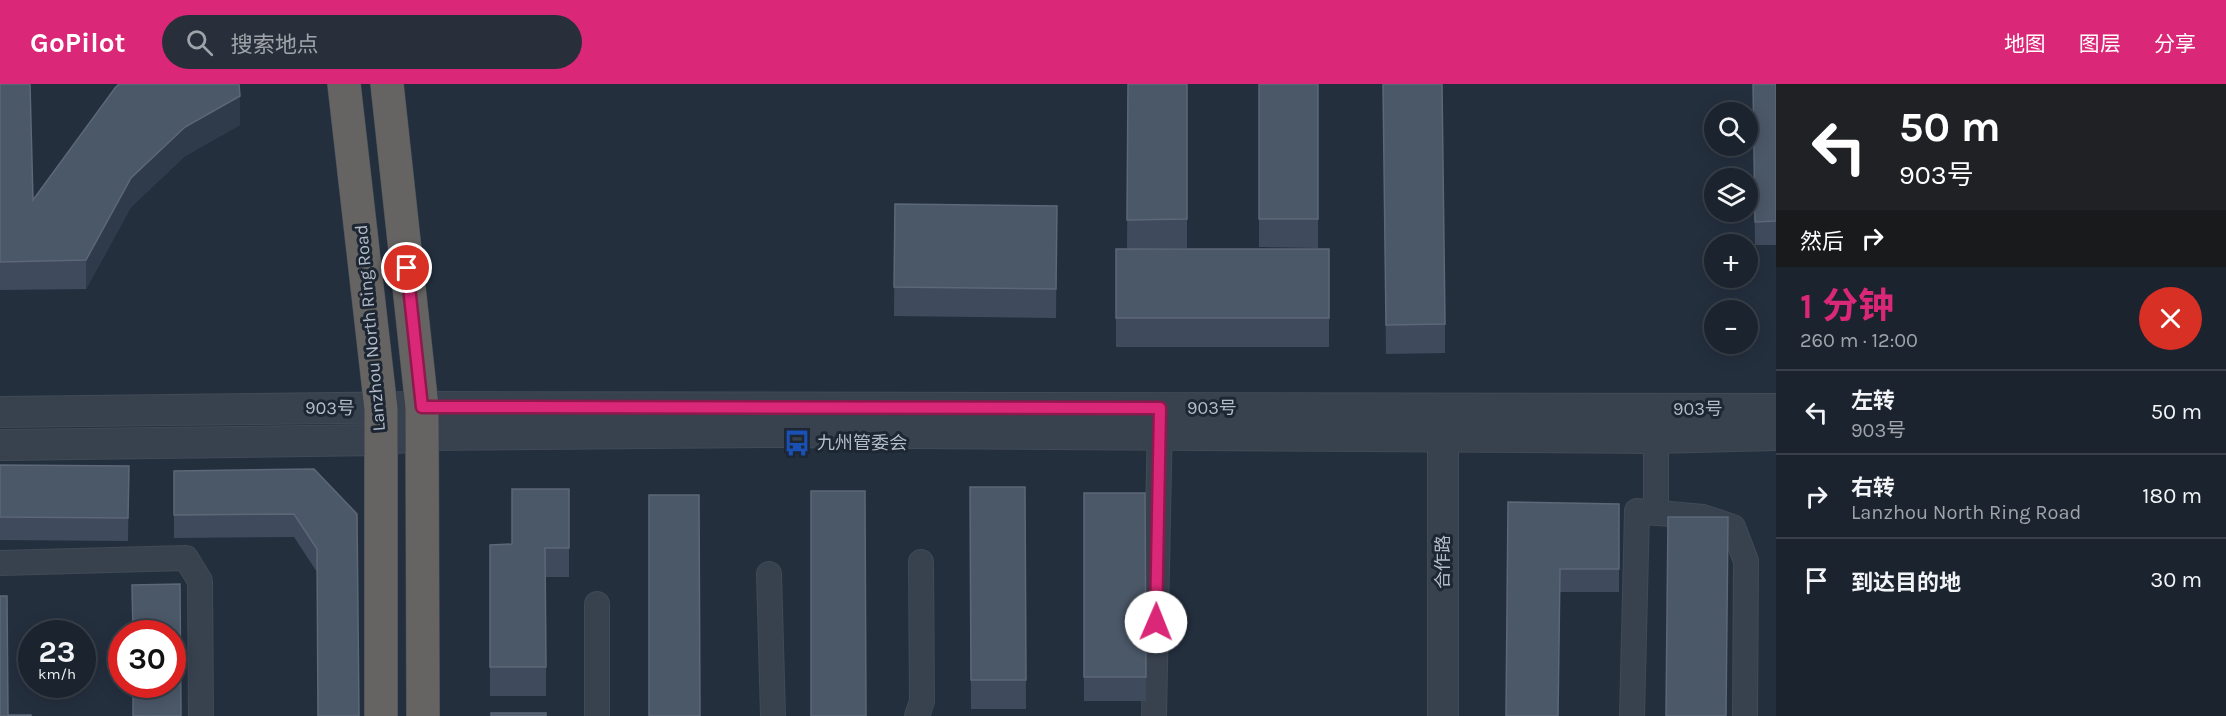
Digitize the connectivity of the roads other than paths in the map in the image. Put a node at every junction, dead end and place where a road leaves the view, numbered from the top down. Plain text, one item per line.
1 (344, 84) edge
2 (387, 84) edge
3 (1776, 409) edge
4 (0, 412) edge
5 (422, 421) junction
6 (1160, 422) junction
7 (1443, 422) junction
8 (1655, 423) junction
9 (381, 424) junction
10 (1776, 435) edge
11 (0, 445) edge
12 (1656, 513) junction
13 (921, 562) dead end
14 (0, 563) edge
15 (769, 574) dead end
16 (597, 604) dead end
17 (201, 716) edge
18 (381, 716) edge
19 (423, 716) edge
20 (597, 716) edge
21 (773, 716) edge
22 (918, 716) edge
23 (1154, 716) edge
24 (1443, 716) edge
25 (1632, 716) edge
26 (1745, 716) edge

1 - 9 highway, Lanzhou North Ring Road
2 - 5 highway
3 - 8 street, 903号
4 - 9 street, 903号
5 - 6 street, 903号
5 - 9 street, 903号
5 - 19 highway
6 - 7 street, 903号
6 - 23 street
7 - 8 street, 903号
7 - 24 street, 合作路
8 - 10 street
8 - 12 street
9 - 11 street
9 - 18 highway, Lanzhou North Ring Road
12 - 25 street
12 - 26 street
13 - 22 street
14 - 17 street
15 - 21 street
16 - 20 street

